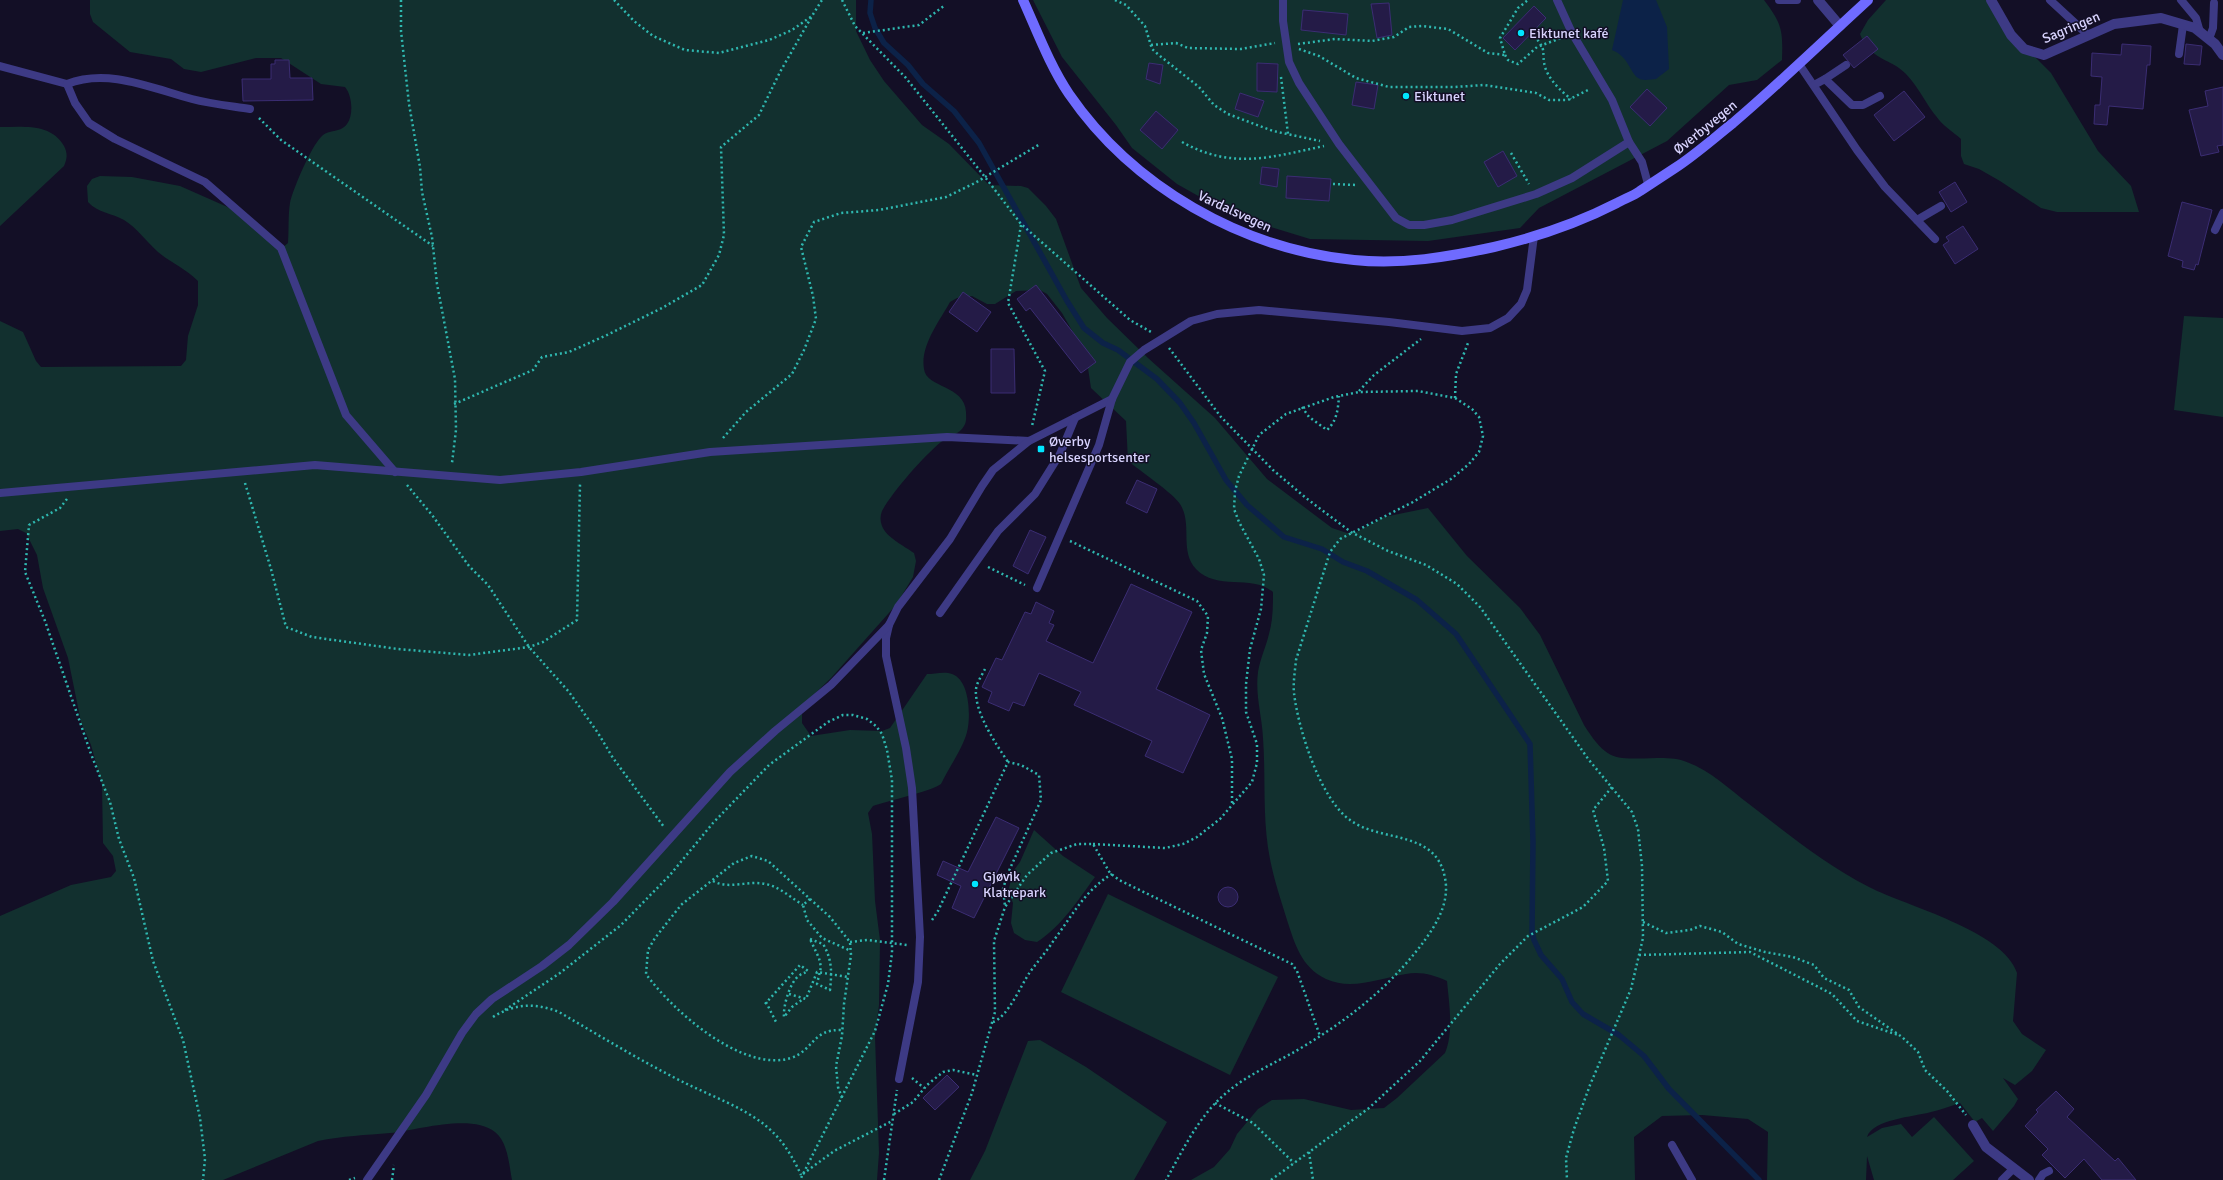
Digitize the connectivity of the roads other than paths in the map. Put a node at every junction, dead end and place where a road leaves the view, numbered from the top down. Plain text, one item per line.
1 (1023, 0) edge
2 (1282, 0) edge
3 (1557, 0) edge
4 (1780, 0) edge
5 (1797, 0) edge
6 (1818, 0) edge
7 (1868, 0) edge
8 (1991, 0) edge
9 (2050, 0) edge
10 (2181, 0) edge
11 (2214, 3) dead end
12 (2183, 25) junction
13 (1840, 26) junction
14 (2200, 32) junction
15 (2088, 35) junction
16 (2209, 39) junction
17 (2221, 48) edge
18 (2179, 54) dead end
19 (1800, 64) junction
20 (1846, 65) dead end
21 (0, 66) edge
22 (1825, 79) junction
23 (67, 84) junction
24 (1814, 85) junction
25 (1880, 96) dead end
26 (250, 109) road end
27 (1629, 142) junction
28 (1648, 184) junction
29 (1941, 206) dead end
30 (2223, 213) edge
31 (1917, 220) junction
32 (2215, 230) dead end
33 (1534, 236) junction
34 (1935, 239) dead end
35 (1112, 398) junction
36 (1075, 418) junction
37 (1029, 441) junction
38 (395, 472) junction
39 (0, 493) edge
40 (1037, 588) road end
41 (940, 613) dead end
42 (888, 625) junction
43 (899, 1079) road end
44 (1973, 1125) road end
45 (1672, 1145) dead end
46 (2014, 1168) junction
47 (2049, 1171) dead end
48 (367, 1180) edge
49 (1692, 1180) edge
50 (2002, 1180) edge
51 (2029, 1180) edge
52 (2039, 1180) edge

1 - 33 main road, Vardalsvegen
2 - 27 lane
3 - 27 lane
4 - 5 lane
6 - 13 street
7 - 13 main road, Øverbyvegen
8 - 15 street, Sagringen
9 - 15 lane
10 - 14 lane
11 - 16 lane
12 - 14 street, Sagringen
12 - 15 street, Sagringen
12 - 18 lane
13 - 19 main road, Øverbyvegen
14 - 16 street, Sagringen
16 - 17 street, Sagringen
19 - 24 lane
19 - 28 main road, Øverbyvegen
20 - 22 lane
21 - 23 lane
22 - 24 lane
22 - 25 lane
23 - 26 lane
23 - 38 lane
24 - 31 lane
27 - 28 lane
28 - 33 main road, Øverbyvegen
29 - 31 lane
30 - 32 lane
31 - 34 lane
33 - 35 lane
35 - 36 lane
35 - 40 lane
36 - 37 lane
36 - 41 lane
37 - 38 lane
37 - 42 lane
38 - 39 lane
42 - 43 lane
42 - 48 lane
44 - 46 street
45 - 49 lane
46 - 50 lane
46 - 51 street
47 - 52 lane

